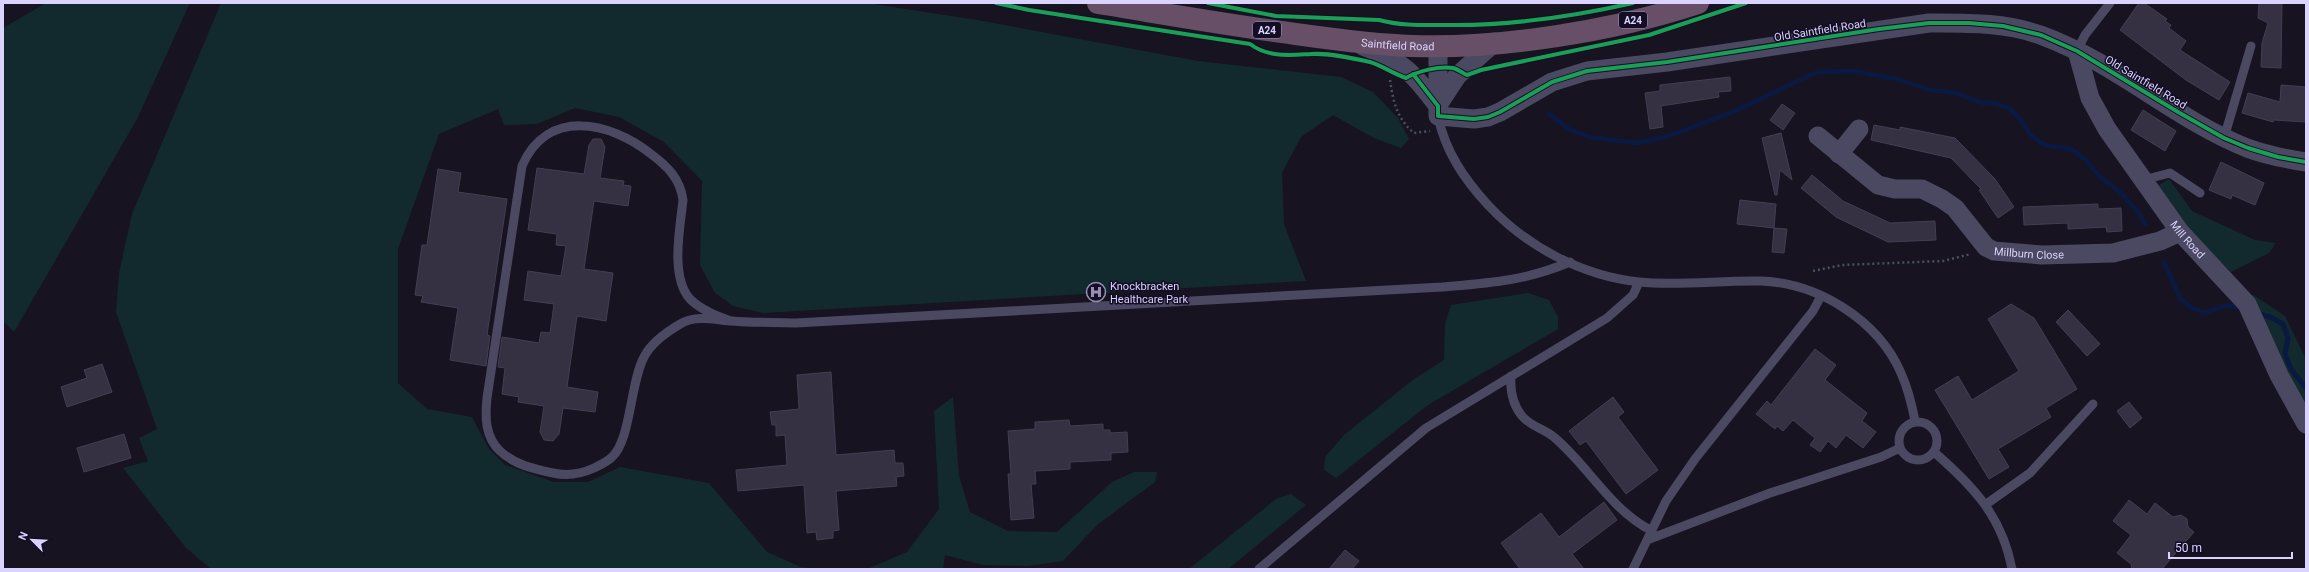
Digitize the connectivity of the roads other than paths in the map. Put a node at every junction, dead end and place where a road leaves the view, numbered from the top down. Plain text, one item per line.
1 (1098, 3) edge
2 (1698, 3) edge
3 (2110, 3) edge
4 (1351, 41) junction
5 (1495, 42) junction
6 (1438, 46) junction
7 (2251, 46) dead end
8 (2077, 51) junction
9 (1439, 117) junction
10 (1859, 129) dead end
11 (1818, 136) dead end
12 (2224, 138) junction
13 (1839, 154) junction
14 (2306, 162) edge
15 (2143, 180) junction
16 (2200, 193) dead end
17 (2180, 232) junction
18 (1570, 262) junction
19 (1638, 282) junction
20 (1821, 296) junction
21 (731, 321) junction
22 (1511, 376) junction
23 (2093, 404) dead end
24 (1915, 421) junction
25 (2306, 424) edge
26 (1900, 448) junction
27 (1934, 452) junction
28 (1985, 505) junction
29 (1652, 531) junction
30 (1647, 540) junction
31 (1259, 569) edge
32 (1633, 569) edge
33 (2012, 569) edge

1 - 4 highway, Saintfield Road / A24
2 - 5 highway, Saintfield Road / A24
3 - 8 lane
4 - 6 highway, Saintfield Road / A24
4 - 9 street
5 - 6 highway, Saintfield Road / A24
5 - 9 street
6 - 9 street
7 - 12 lane
8 - 9 street, Old Saintfield Road
8 - 12 street, Old Saintfield Road
8 - 15 street, Mill Road
9 - 18 lane
10 - 13 street
11 - 13 street, Millburn Close
12 - 14 street, Old Saintfield Road
13 - 17 street, Millburn Close
15 - 16 lane
15 - 17 street, Mill Road
17 - 25 street, Mill Road
18 - 19 lane
18 - 21 lane
19 - 20 lane
19 - 22 lane
20 - 24 lane
20 - 29 lane
21 - 21 lane
22 - 29 lane
22 - 31 lane
23 - 28 lane
24 - 26 lane
24 - 27 lane
26 - 27 lane
26 - 30 lane
27 - 28 lane
28 - 33 lane
29 - 30 lane
30 - 32 lane

